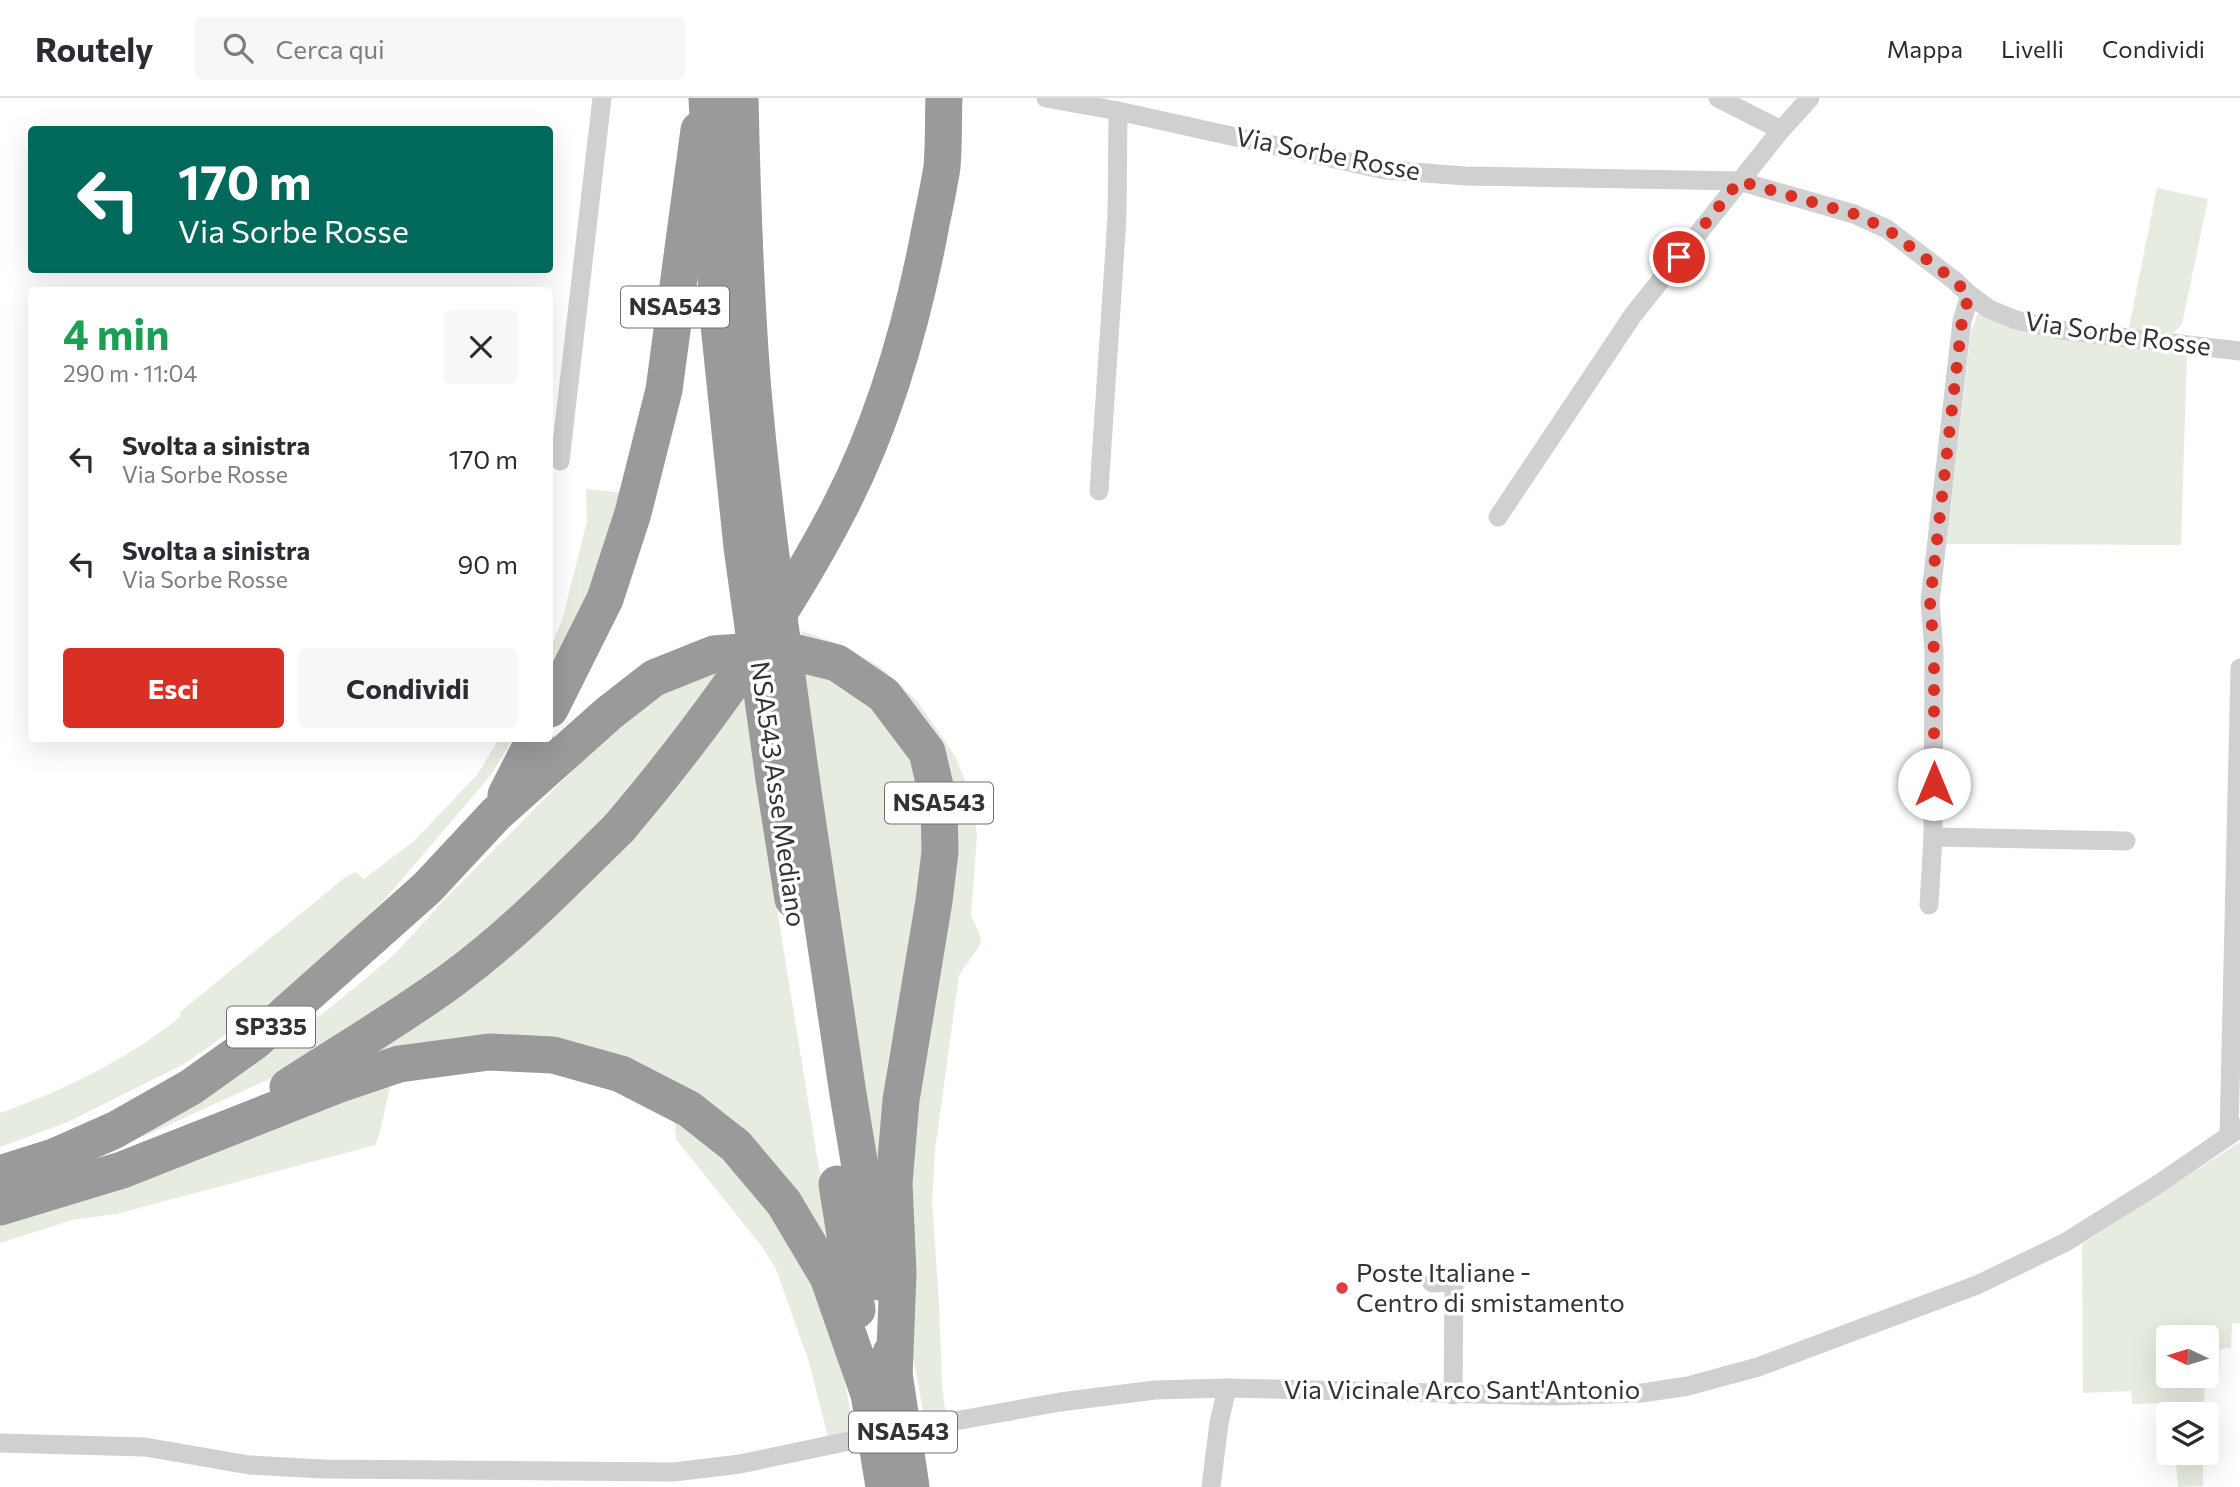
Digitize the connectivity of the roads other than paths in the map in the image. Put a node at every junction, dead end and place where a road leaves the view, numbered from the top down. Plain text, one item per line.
1 (602, 98) edge
2 (705, 98) edge
3 (740, 98) edge
4 (944, 98) edge
5 (1046, 98) edge
6 (1718, 98) edge
7 (1810, 98) edge
8 (1118, 111) junction
9 (1781, 130) junction
10 (1739, 181) junction
11 (1969, 295) junction
12 (2240, 351) edge
13 (560, 461) dead end
14 (1099, 491) dead end
15 (1498, 517) dead end
16 (2240, 668) edge
17 (553, 703) edge
18 (533, 742) edge
19 (788, 779) junction
20 (496, 814) junction
21 (1933, 837) junction
22 (2126, 841) dead end
23 (1929, 905) dead end
24 (330, 1075) junction
25 (2234, 1131) edge
26 (0, 1174) edge
27 (0, 1207) edge
28 (1432, 1283) dead end
29 (882, 1387) junction
30 (1227, 1388) junction
31 (1453, 1395) junction
32 (927, 1426) dead end
33 (854, 1440) dead end
34 (0, 1443) edge
35 (323, 1478) edge
36 (884, 1487) edge
37 (911, 1487) edge
38 (1211, 1487) edge

1 - 13 street
2 - 17 highway, NSA543
2 - 19 highway, NSA543 Asse Mediano / NSA543, bridge
3 - 19 highway, NSA543 Asse Mediano / NSA543, bridge
4 - 24 highway, bridge
5 - 8 street, Via Sorbe Rosse
6 - 9 street
7 - 9 street
8 - 10 street, Via Sorbe Rosse
8 - 14 street
9 - 10 street
10 - 11 street, Via Sorbe Rosse
10 - 15 street
11 - 12 street, Via Sorbe Rosse
11 - 21 street
16 - 25 street
18 - 20 highway
19 - 29 highway, NSA543 Asse Mediano / NSA543
20 - 26 highway, SP335
20 - 29 highway, NSA543
21 - 22 street
21 - 23 street
24 - 27 highway
24 - 29 highway, NSA543
25 - 31 street, Via Vicinale Arco Sant'Antonio
28 - 31 street
29 - 36 highway, NSA543 Asse Mediano / NSA543
29 - 37 highway, NSA543 Asse Mediano / NSA543
30 - 31 street, Via Vicinale Arco Sant'Antonio
30 - 32 street, Via Vicinale Arco Sant'Antonio
30 - 38 street
33 - 35 street
34 - 35 street

